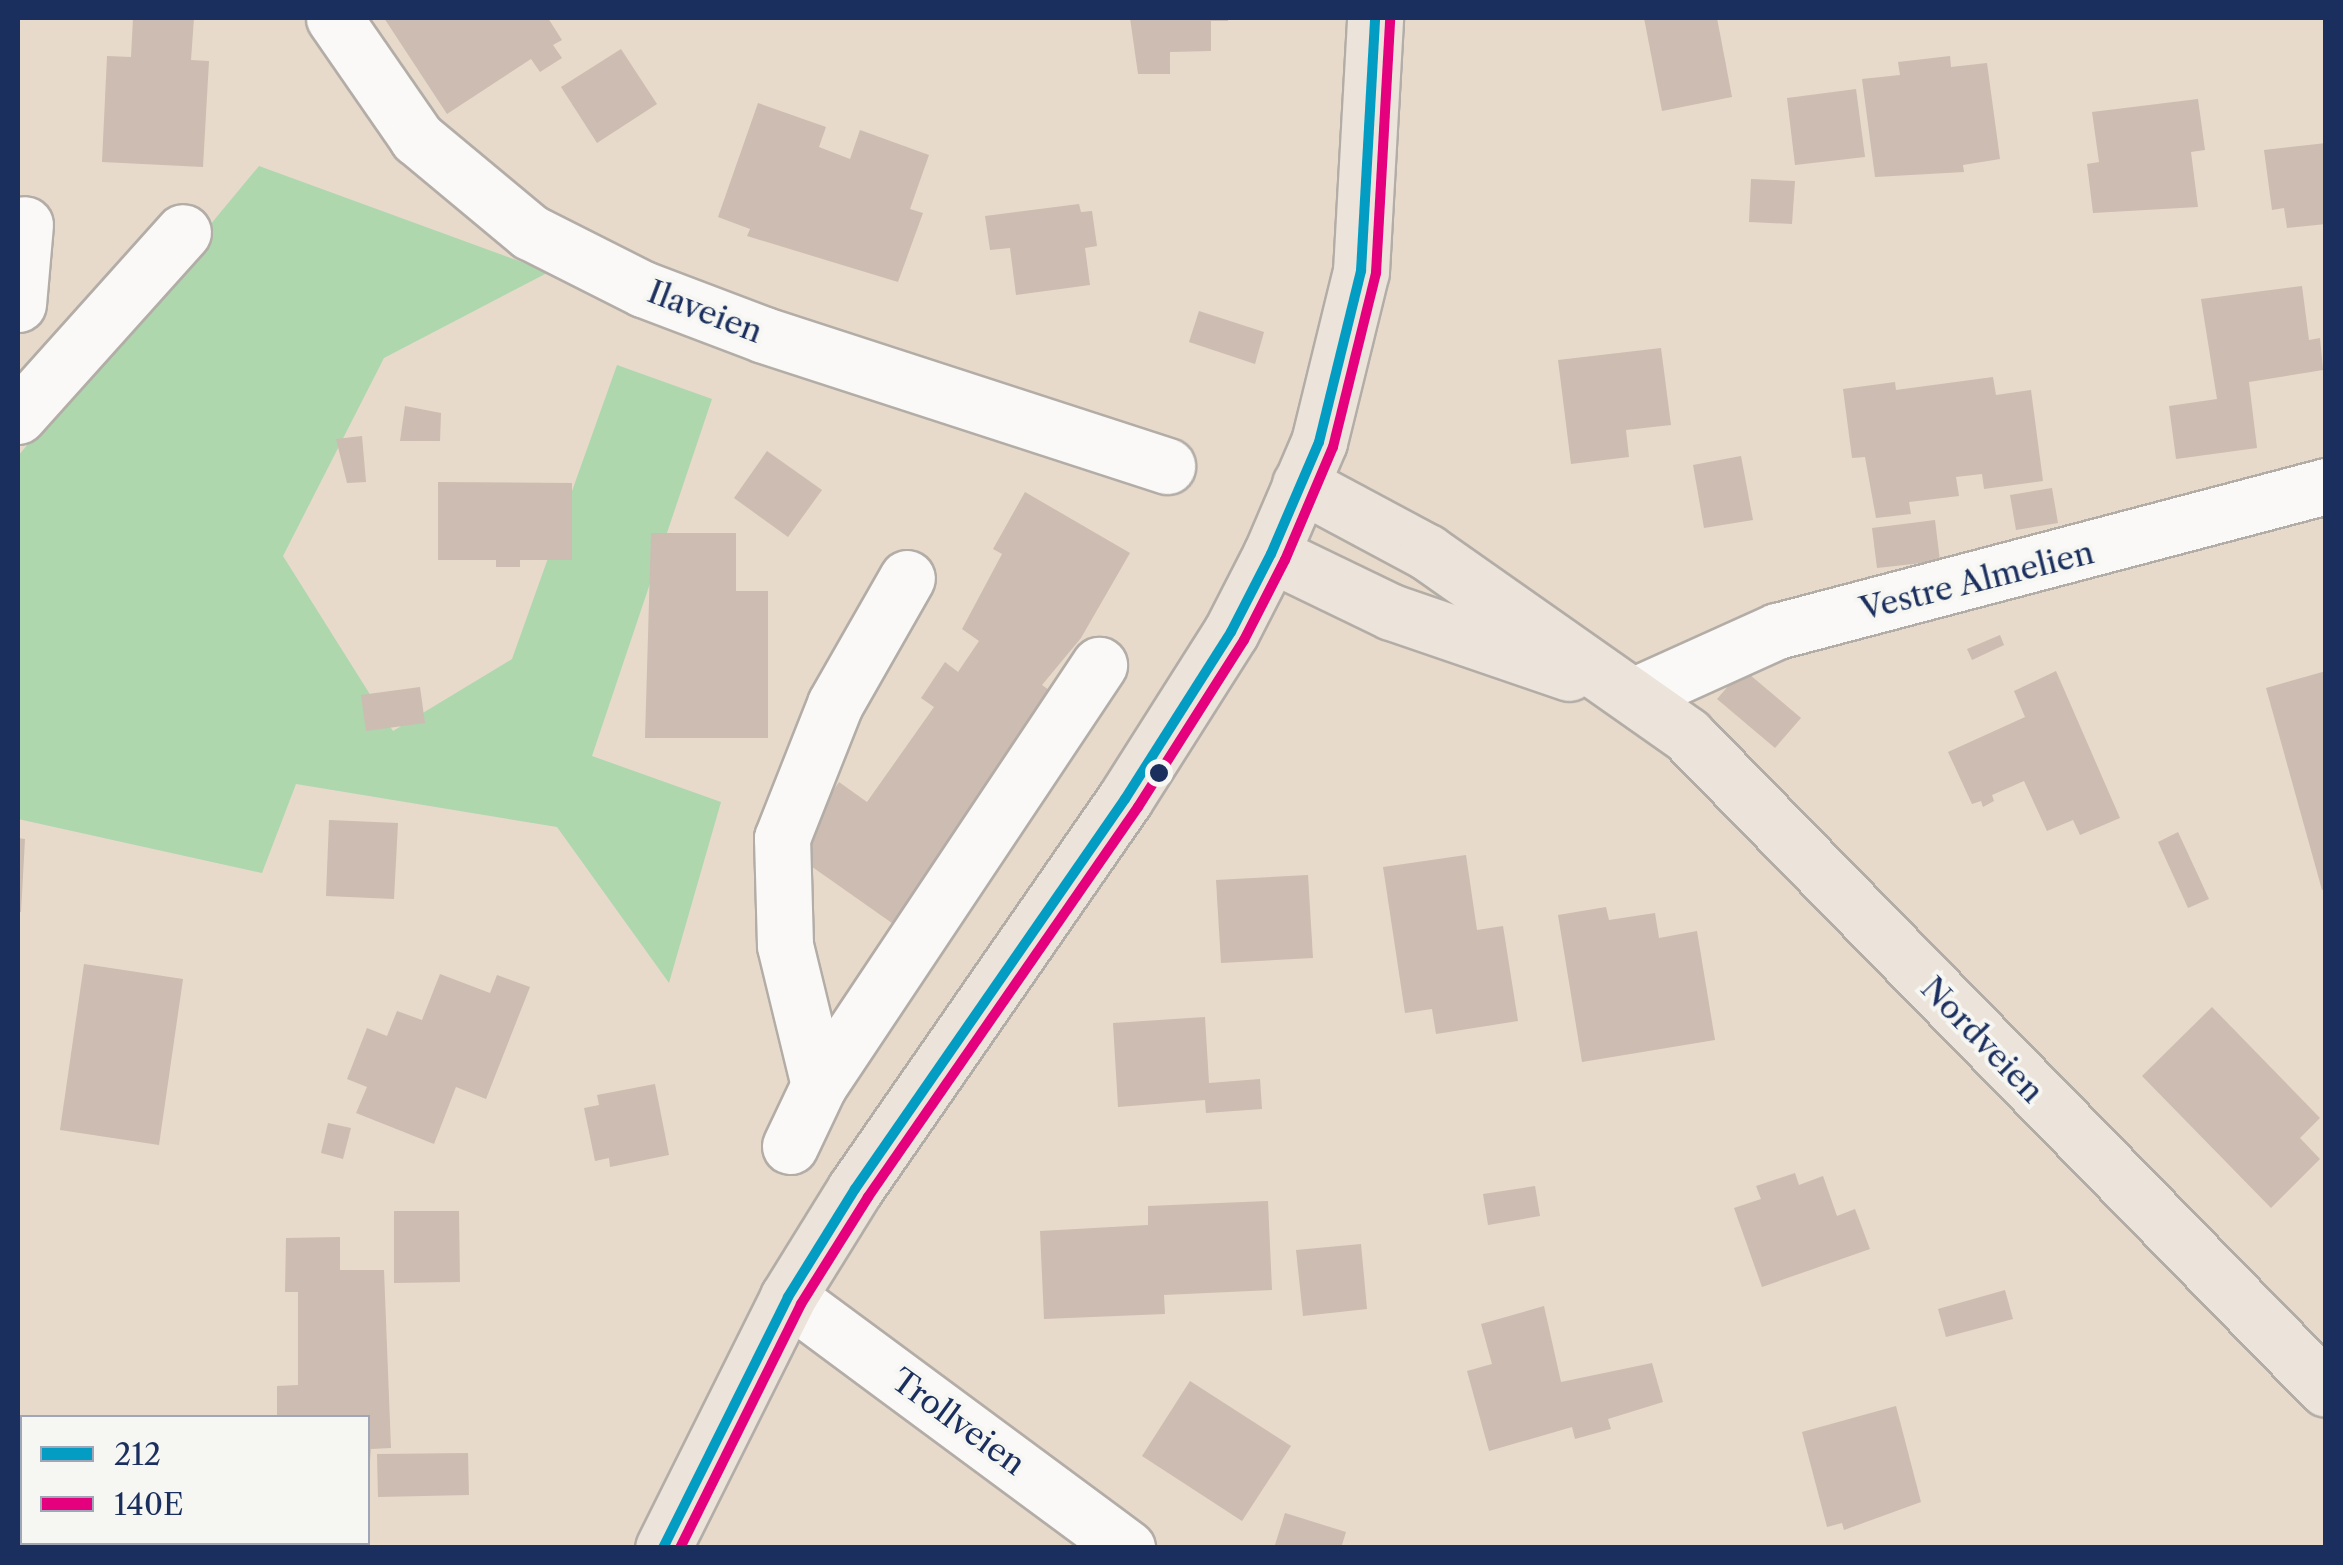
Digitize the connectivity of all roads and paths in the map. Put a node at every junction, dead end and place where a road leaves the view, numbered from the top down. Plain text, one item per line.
1 (334, 18) edge
2 (1375, 18) edge
3 (25, 224) dead end
4 (183, 232) dead end
5 (18, 304) edge
6 (18, 416) edge
7 (1166, 466) dead end
8 (1300, 484) junction
9 (2326, 486) edge
10 (1271, 554) junction
11 (907, 578) dead end
12 (1099, 666) dead end
13 (1635, 695) junction
14 (820, 1085) junction
15 (790, 1146) dead end
16 (788, 1298) junction
17 (2326, 1389) edge
18 (663, 1548) edge
19 (1127, 1548) edge

1 - 7 street, Ilaveien
2 - 8 main road
3 - 5 street
4 - 6 street
8 - 10 main road
8 - 13 main road, Nordveien
9 - 13 street, Vestre Almelien
10 - 13 main road, Nordveien
10 - 16 main road
11 - 14 street
12 - 14 street
13 - 17 main road, Nordveien
14 - 15 street
16 - 18 main road
16 - 19 street, Trollveien

